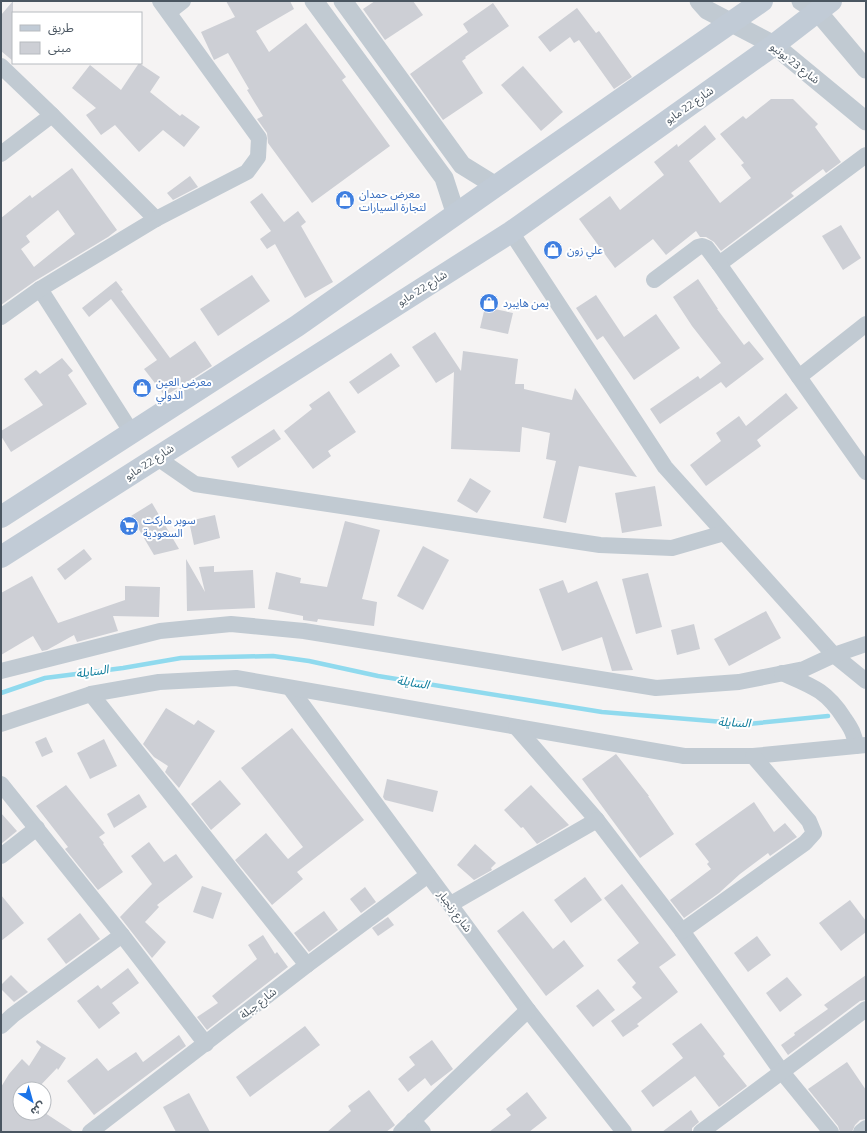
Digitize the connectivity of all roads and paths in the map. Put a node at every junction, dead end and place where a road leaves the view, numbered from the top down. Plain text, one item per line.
1 (182, 1) edge
2 (314, 1) edge
3 (343, 1) edge
4 (699, 1) edge
5 (762, 1) edge
6 (816, 4) edge
7 (164, 7) edge
8 (731, 23) junction
9 (774, 45) junction
10 (1, 66) edge
11 (866, 69) edge
12 (52, 115) junction
13 (866, 121) edge
14 (1, 154) edge
15 (866, 155) edge
16 (462, 164) junction
17 (444, 178) junction
18 (496, 186) junction
19 (456, 215) junction
20 (156, 219) junction
21 (512, 232) junction
22 (719, 264) junction
23 (654, 280) dead end
24 (40, 289) junction
25 (1, 317) edge
26 (866, 324) edge
27 (799, 377) junction
28 (132, 433) junction
29 (156, 458) junction
30 (866, 472) edge
31 (1, 517) edge
32 (724, 533) junction
33 (1, 557) edge
34 (866, 644) edge
35 (834, 655) junction
36 (1, 671) edge
37 (782, 673) junction
38 (866, 681) edge
39 (290, 688) junction
40 (91, 694) junction
41 (1, 724) edge
42 (516, 727) junction
43 (861, 746) edge
44 (753, 756) junction
45 (1, 784) edge
46 (597, 820) junction
47 (37, 828) junction
48 (1, 856) edge
49 (428, 875) junction
50 (451, 904) junction
51 (682, 931) junction
52 (122, 935) junction
53 (307, 965) junction
54 (866, 1009) edge
55 (528, 1010) junction
56 (1, 1026) edge
57 (206, 1044) junction
58 (782, 1072) junction
59 (418, 1126) edge
60 (866, 1128) edge
61 (90, 1132) edge
62 (401, 1132) edge
63 (624, 1132) edge
64 (700, 1132) edge
65 (831, 1132) edge
66 (861, 1132) edge

1 - 7 street
2 - 17 street
3 - 16 street
4 - 8 street, شارع 23 يونيو
5 - 8 main road
6 - 9 main road, شارع 22 مايو
6 - 11 street
7 - 20 street
8 - 9 street, شارع 23 يونيو
8 - 18 main road
9 - 13 street, شارع 23 يونيو
9 - 21 main road, شارع 22 مايو
10 - 12 street
12 - 14 street
12 - 20 street
15 - 22 street
16 - 17 street
16 - 18 street
17 - 19 street
18 - 19 main road
19 - 28 main road
20 - 24 street
21 - 29 main road, شارع 22 مايو
21 - 32 street
22 - 23 street
22 - 27 street
24 - 25 street
24 - 28 street
26 - 27 street
27 - 30 street
28 - 31 main road
29 - 32 street
29 - 33 main road, شارع 22 مايو
32 - 35 street
34 - 35 street
35 - 37 street
35 - 38 street
36 - 37 street
37 - 43 street
39 - 40 street
39 - 42 street
39 - 49 street, شارع زنجبار
40 - 41 street
40 - 53 street
42 - 44 street
42 - 46 street
43 - 44 street
44 - 51 street
45 - 47 street
46 - 50 street
46 - 51 street
47 - 48 street
47 - 52 street
49 - 50 street, شارع زنجبار
49 - 53 street, شارع جبلة
50 - 55 street, شارع زنجبار
51 - 58 street
52 - 56 street
52 - 57 street
53 - 57 street, شارع جبلة
54 - 58 street
55 - 59 street
55 - 63 street, شارع زنجبار
57 - 61 street, شارع جبلة
58 - 64 street
58 - 65 street
59 - 62 street
60 - 66 street

